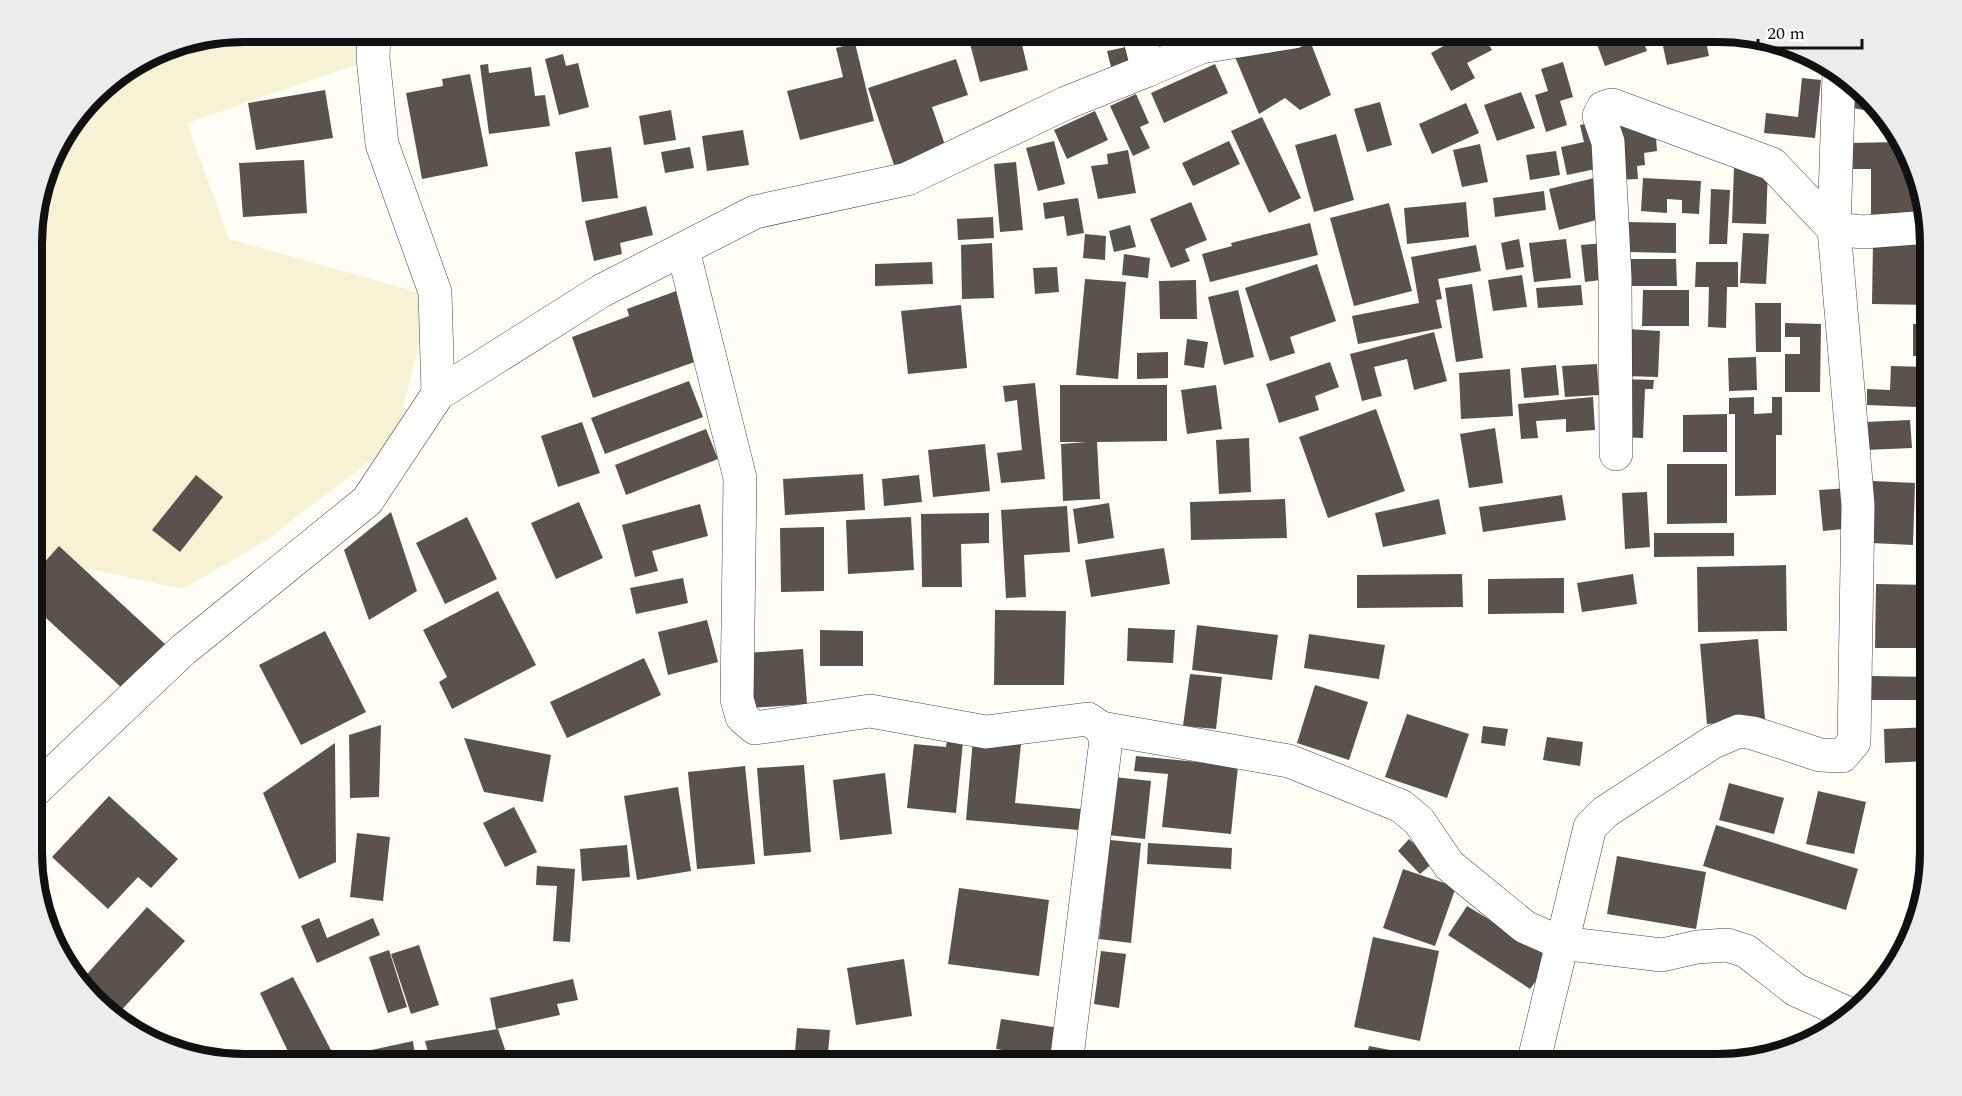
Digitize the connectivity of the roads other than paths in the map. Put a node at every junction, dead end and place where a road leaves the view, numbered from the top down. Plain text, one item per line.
1 (374, 42) edge
2 (1141, 42) edge
3 (1232, 42) edge
4 (1148, 70) junction
5 (1839, 82) edge
6 (1919, 228) edge
7 (1834, 229) junction
8 (683, 250) junction
9 (438, 394) junction
10 (1616, 454) dead end
11 (1101, 728) junction
12 (42, 783) edge
13 (1561, 943) junction
14 (1842, 1011) edge
15 (1067, 1054) edge
16 (1535, 1054) edge

1 - 9 street
2 - 4 street
3 - 4 street
4 - 8 street
5 - 7 street
6 - 7 street
7 - 10 street
7 - 13 street
8 - 9 street
8 - 11 street
9 - 12 street
11 - 13 street
11 - 15 street
13 - 14 street
13 - 16 street

